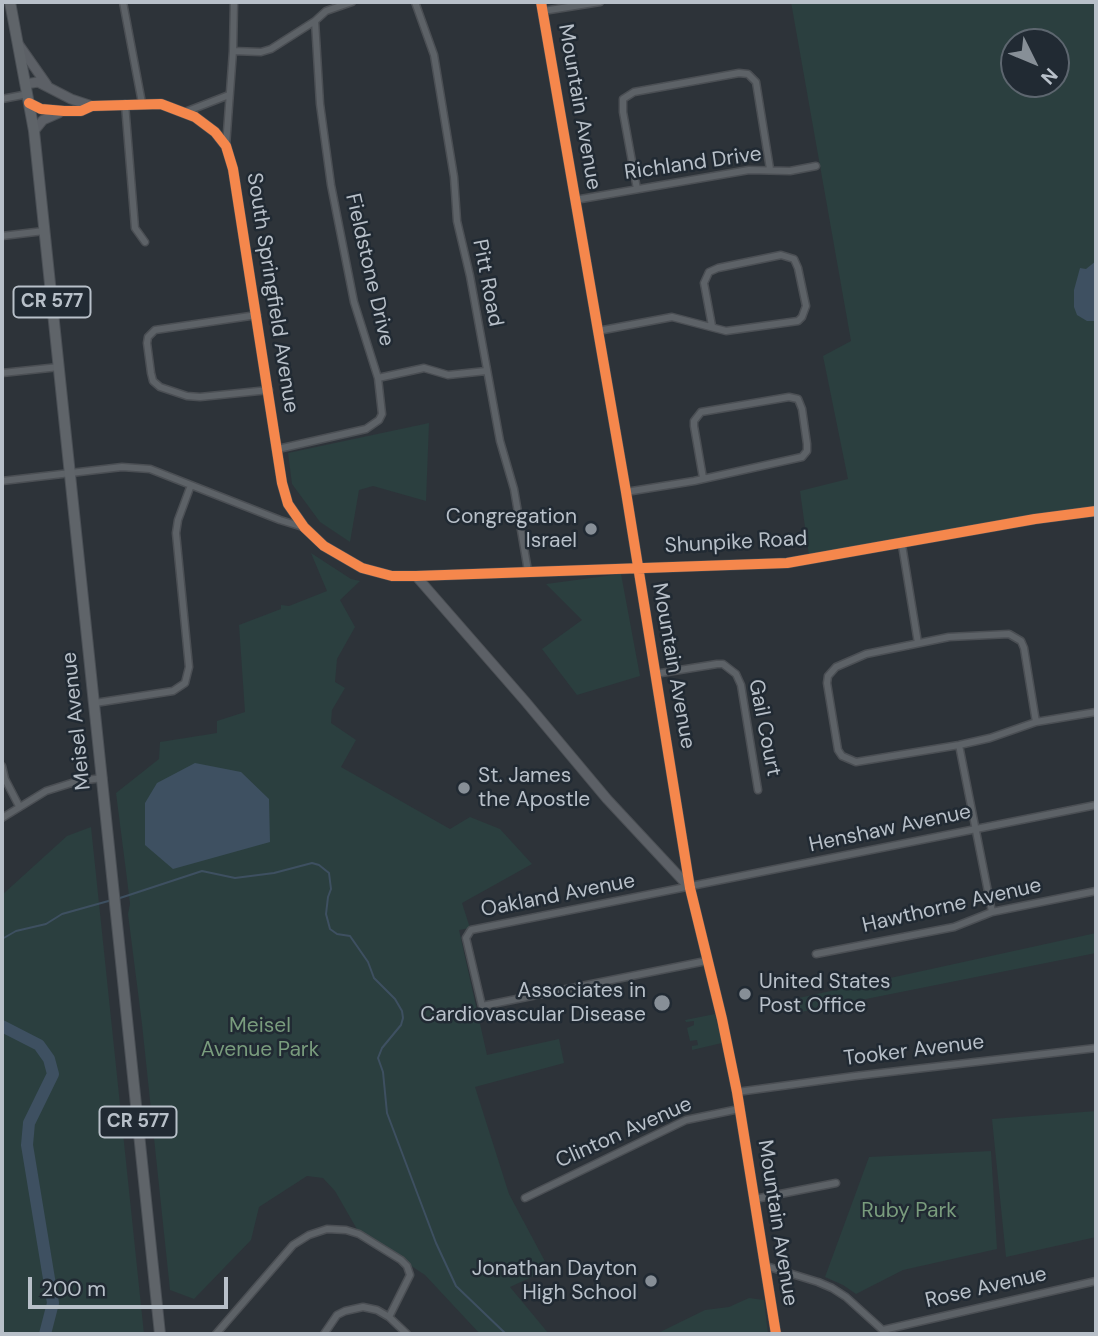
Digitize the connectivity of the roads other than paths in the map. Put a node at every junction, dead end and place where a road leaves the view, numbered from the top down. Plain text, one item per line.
1 (10, 2) edge
2 (123, 2) edge
3 (234, 2) edge
4 (352, 2) edge
5 (415, 2) edge
6 (600, 2) edge
7 (542, 6) edge
8 (315, 21) junction
9 (18, 43) junction
10 (233, 51) junction
11 (48, 86) junction
12 (28, 94) junction
13 (229, 95) junction
14 (2, 99) edge
15 (142, 103) junction
16 (125, 104) junction
17 (92, 106) junction
18 (64, 111) junction
19 (185, 112) junction
20 (34, 131) junction
21 (226, 146) junction
22 (816, 166) dead end
23 (770, 169) junction
24 (637, 189) junction
25 (575, 200) junction
26 (44, 231) junction
27 (2, 236) edge
28 (145, 242) dead end
29 (257, 314) junction
30 (712, 326) junction
31 (598, 331) junction
32 (59, 367) junction
33 (486, 371) junction
34 (2, 373) edge
35 (378, 378) junction
36 (269, 390) junction
37 (278, 449) junction
38 (70, 473) junction
39 (703, 478) junction
40 (2, 481) edge
41 (191, 485) junction
42 (625, 492) junction
43 (1096, 511) edge
44 (304, 527) junction
45 (902, 545) junction
46 (636, 568) junction
47 (528, 571) junction
48 (416, 576) junction
49 (918, 643) junction
50 (655, 674) junction
51 (94, 703) junction
52 (1096, 712) edge
53 (1036, 722) junction
54 (959, 745) junction
55 (2, 766) edge
56 (103, 778) junction
57 (758, 790) dead end
58 (1096, 805) edge
59 (19, 806) junction
60 (2, 818) edge
61 (975, 830) junction
62 (690, 888) junction
63 (1096, 891) edge
64 (992, 912) junction
65 (816, 954) dead end
66 (706, 961) junction
67 (1096, 1048) edge
68 (737, 1092) junction
69 (739, 1109) junction
70 (836, 1183) dead end
71 (525, 1198) dead end
72 (755, 1199) junction
73 (766, 1266) junction
74 (1096, 1281) edge
75 (389, 1317) junction
76 (885, 1332) edge
77 (160, 1334) edge
78 (216, 1334) edge
79 (324, 1334) edge
80 (407, 1334) edge
81 (776, 1334) edge

1 - 9 main road, CR 577
2 - 15 street
3 - 10 street
4 - 8 street
5 - 33 street, Pitt Road
6 - 7 street
7 - 25 street, Mountain Avenue
8 - 10 street
8 - 35 street, Fieldstone Drive
9 - 11 street
9 - 12 main road, CR 577
10 - 13 street
11 - 12 street
11 - 17 street
12 - 14 street
12 - 18 street
12 - 20 main road, Meisel Avenue / CR 577
13 - 19 street
13 - 21 street
15 - 16 street
15 - 19 street
16 - 17 street
16 - 28 street
17 - 18 street
18 - 20 street
19 - 21 street
20 - 26 main road, Meisel Avenue / CR 577
21 - 29 street, South Springfield Avenue
22 - 23 street, Richland Drive
23 - 24 street, Richland Drive
23 - 24 street
24 - 25 street, Richland Drive
25 - 31 street, Mountain Avenue
26 - 27 street
26 - 32 main road, Meisel Avenue / CR 577
29 - 36 street, South Springfield Avenue
29 - 36 street
30 - 30 street
30 - 31 street
31 - 42 street, Mountain Avenue
32 - 34 street
32 - 38 main road, Meisel Avenue / CR 577
33 - 35 street
33 - 47 street, Pitt Road
35 - 37 street, Fieldstone Drive
36 - 37 street, South Springfield Avenue
37 - 44 street, South Springfield Avenue
38 - 40 street
38 - 41 street
38 - 51 main road, Meisel Avenue / CR 577
39 - 39 street
39 - 42 street
41 - 44 street
41 - 51 street
42 - 46 street, Mountain Avenue
43 - 45 street, Shunpike Road
44 - 48 street, South Springfield Avenue
45 - 46 street, Shunpike Road
45 - 49 street
46 - 47 street, Shunpike Road
46 - 50 street, Mountain Avenue
47 - 48 street, Shunpike Road
48 - 62 street
49 - 53 street
49 - 54 street
50 - 57 street, Gail Court
50 - 62 street, Mountain Avenue
51 - 56 main road, Meisel Avenue / CR 577
52 - 53 street
53 - 54 street
54 - 61 street
55 - 59 street
56 - 59 street
56 - 77 main road, Meisel Avenue / CR 577
58 - 61 street, Henshaw Avenue
59 - 60 street
61 - 62 street, Henshaw Avenue
61 - 64 street
62 - 66 street, Mountain Avenue
62 - 66 street, Oakland Avenue
63 - 64 street, Hawthorne Avenue
64 - 65 street, Hawthorne Avenue
66 - 68 street, Mountain Avenue
67 - 68 street, Tooker Avenue
68 - 69 street, Mountain Avenue
69 - 71 street, Clinton Avenue
69 - 72 street, Mountain Avenue
70 - 72 street
72 - 73 street, Mountain Avenue
73 - 76 street
73 - 81 street, Mountain Avenue
74 - 76 street, Rose Avenue
75 - 78 street
75 - 79 street
75 - 80 street

